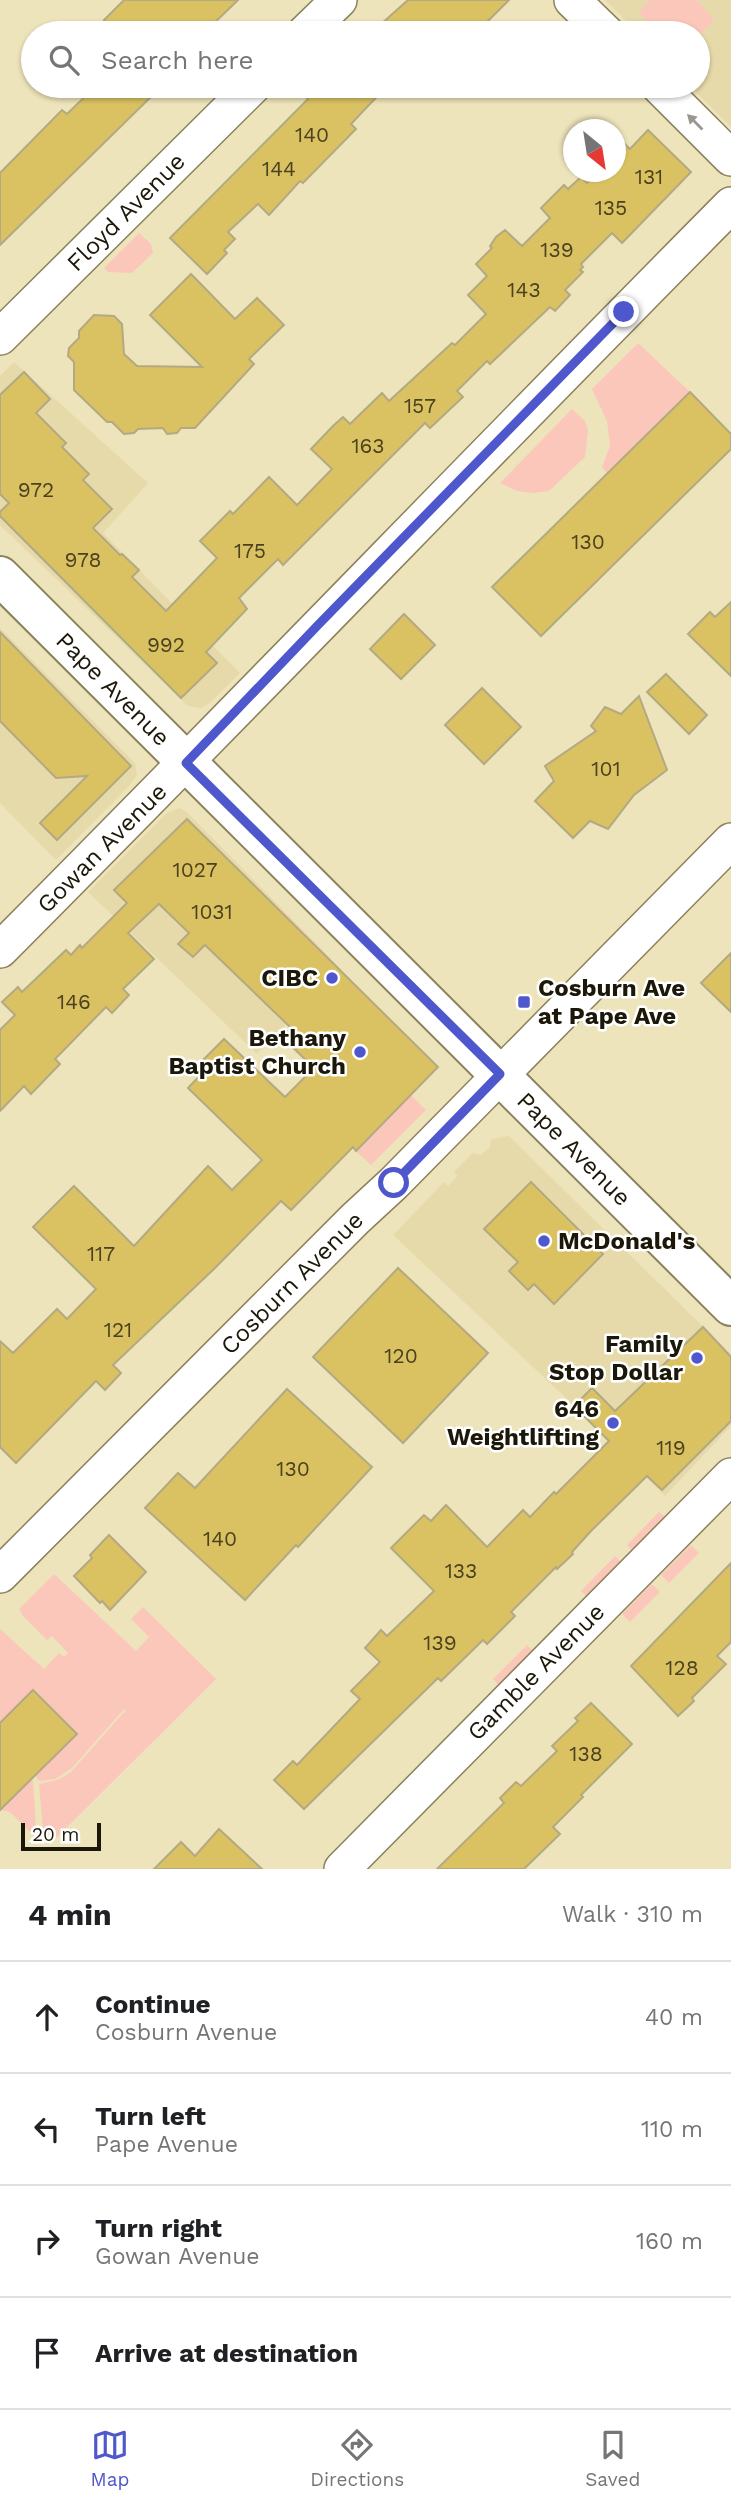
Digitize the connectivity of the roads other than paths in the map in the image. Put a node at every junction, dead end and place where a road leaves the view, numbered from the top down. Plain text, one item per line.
1 (339, 0) edge
2 (572, 0) edge
3 (318, 21) edge
4 (594, 21) edge
5 (241, 98) edge
6 (671, 98) edge
7 (731, 158) edge
8 (731, 205) edge
9 (0, 337) edge
10 (0, 576) edge
11 (186, 763) junction
12 (731, 841) edge
13 (0, 950) edge
14 (500, 1074) junction
15 (731, 1306) edge
16 (731, 1476) edge
17 (0, 1575) edge
18 (342, 1869) edge

1 - 3 street
2 - 4 street
5 - 9 street, Floyd Avenue
7 -> 6 street
8 - 11 street, Gowan Avenue
10 - 11 main road, Pape Avenue
11 - 13 street, Gowan Avenue
11 - 14 main road, Pape Avenue
12 - 14 street, Cosburn Avenue
14 - 15 main road, Pape Avenue
14 - 17 street, Cosburn Avenue
16 - 18 street, Gamble Avenue

